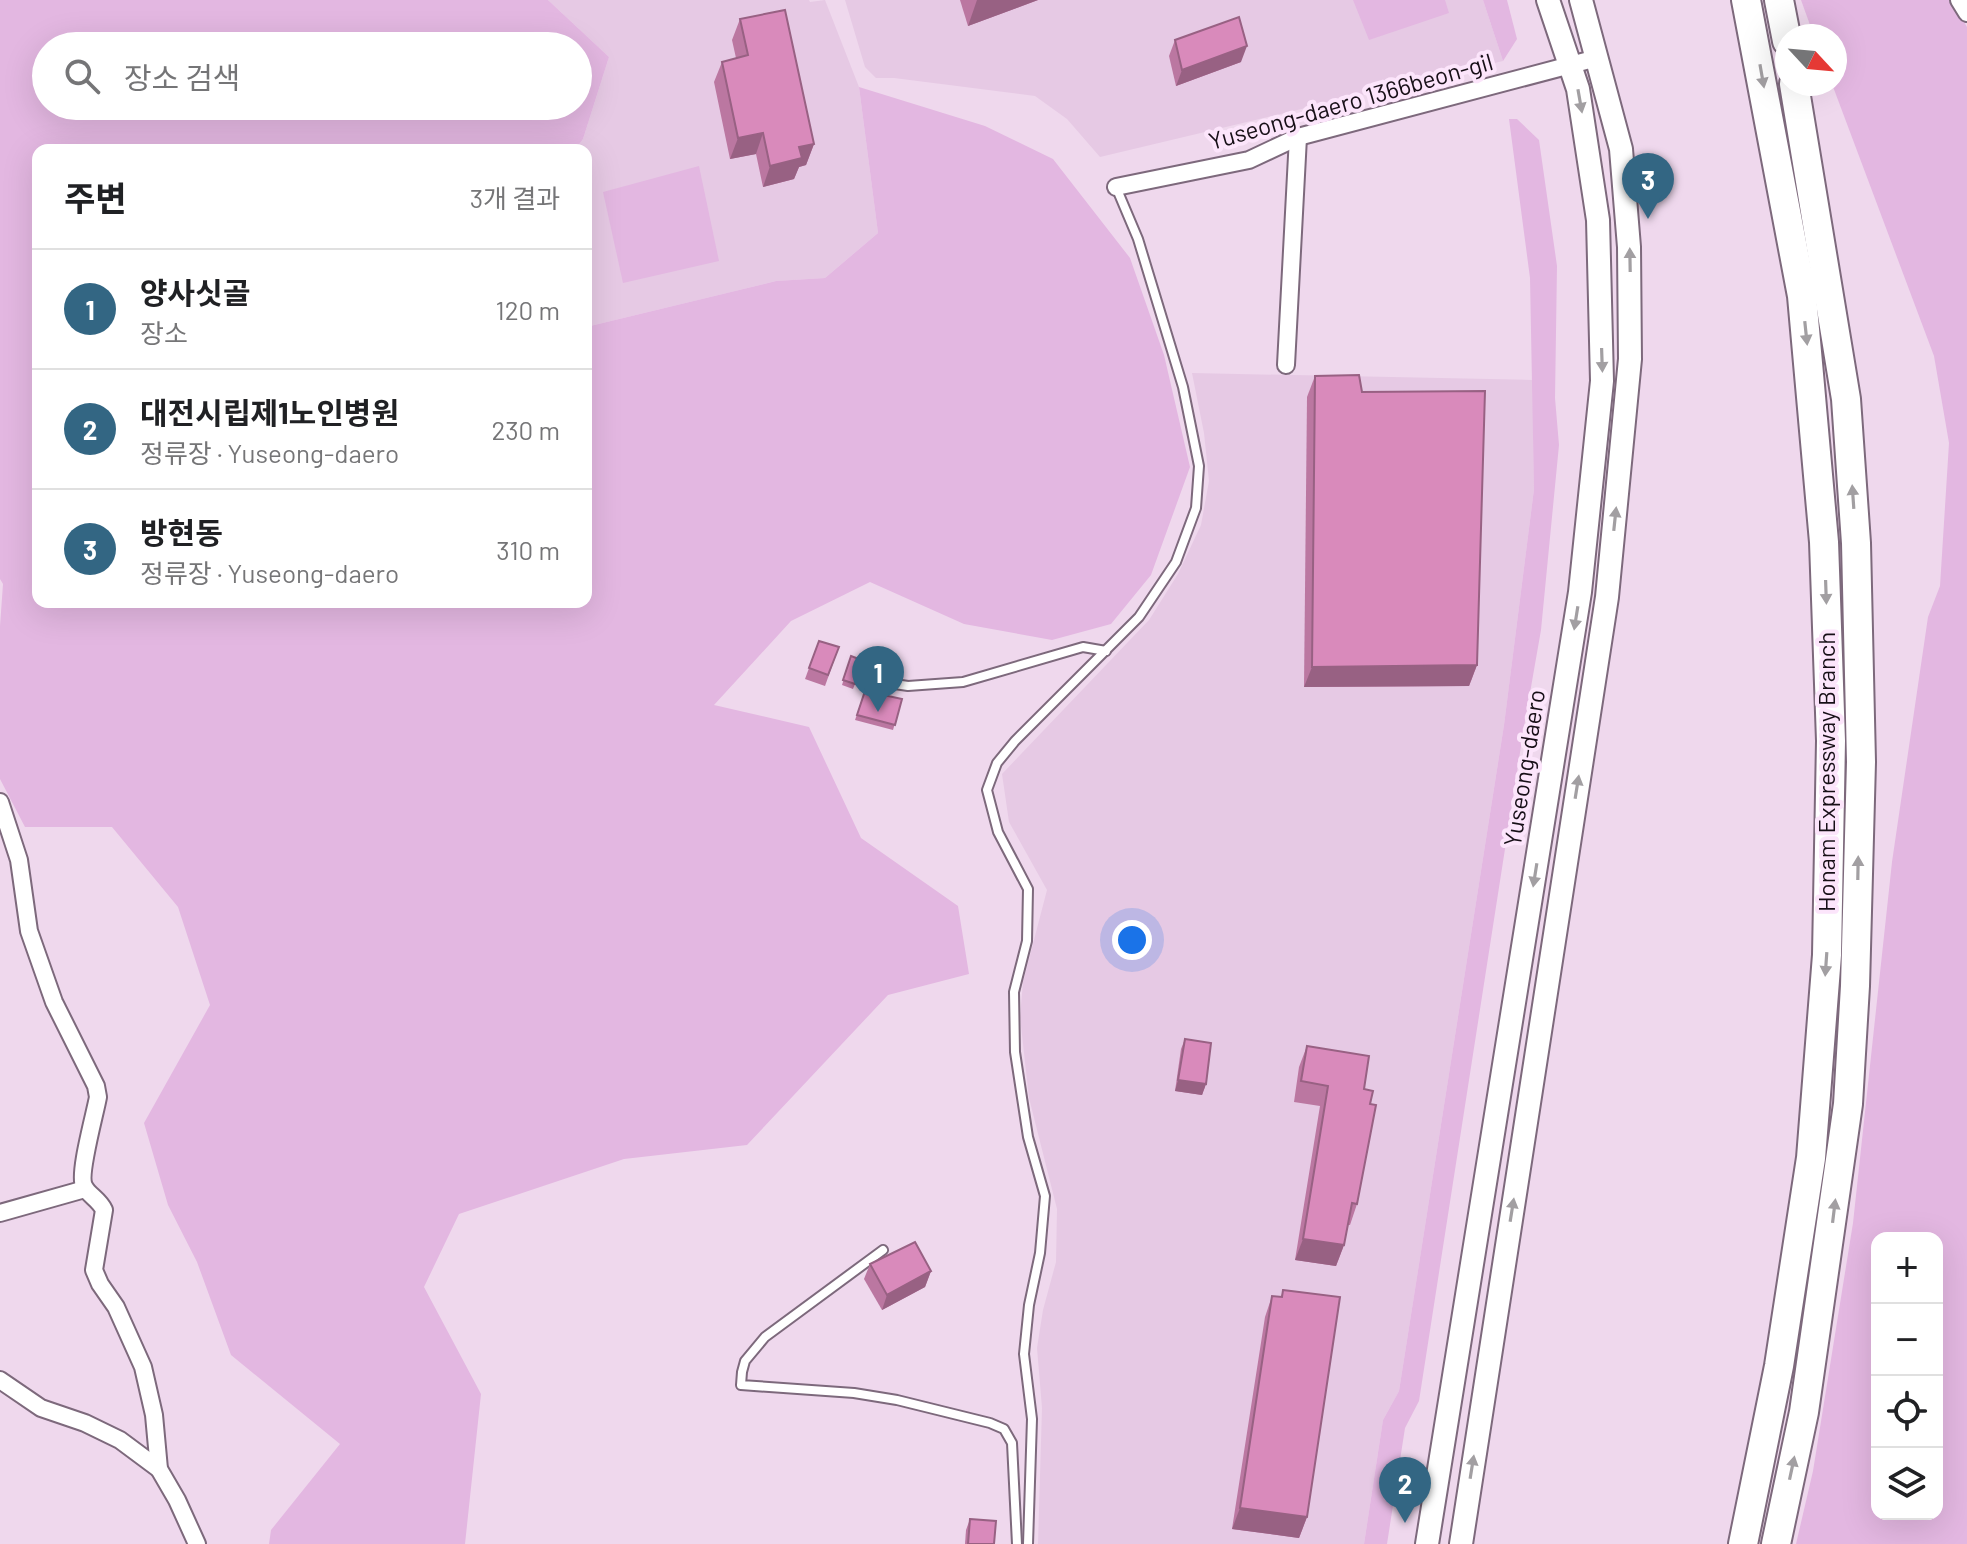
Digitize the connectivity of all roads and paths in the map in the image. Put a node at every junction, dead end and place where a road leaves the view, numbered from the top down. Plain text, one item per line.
1 (1548, 0) edge
2 (1581, 0) edge
3 (1746, 0) edge
4 (1779, 0) edge
5 (1959, 0) edge
6 (1967, 13) edge
7 (1784, 24) edge
8 (1597, 58) junction
9 (1570, 65) junction
10 (1796, 96) edge
11 (1298, 137) junction
12 (1116, 187) joint
13 (1286, 365) dead end
14 (1106, 651) junction
15 (875, 681) dead end
16 (0, 802) edge
17 (85, 1189) junction
18 (0, 1213) edge
19 (883, 1250) dead end
20 (0, 1380) edge
21 (159, 1469) junction
22 (197, 1544) edge
23 (1017, 1544) edge
24 (1028, 1544) edge
25 (1427, 1544) edge
26 (1461, 1544) edge
27 (1743, 1544) edge
28 (1776, 1544) edge

1 - 9 main road, Yuseong-daero
2 - 8 main road
3 -> 27 highway, Honam Expressway Branch
4 - 7 highway
5 - 6 street
8 - 9 street, Yuseong-daero 1366beon-gil
26 -> 8 main road
9 - 11 street, Yuseong-daero 1366beon-gil
9 -> 25 main road, Yuseong-daero
28 -> 10 highway, Honam Expressway Branch
11 - 12 street, Yuseong-daero 1366beon-gil
11 - 13 street
12 - 14 lane
14 - 15 lane
14 - 24 lane
16 - 17 street
17 - 18 street
17 - 21 street
19 - 23 lane
20 - 21 street
21 - 22 street

